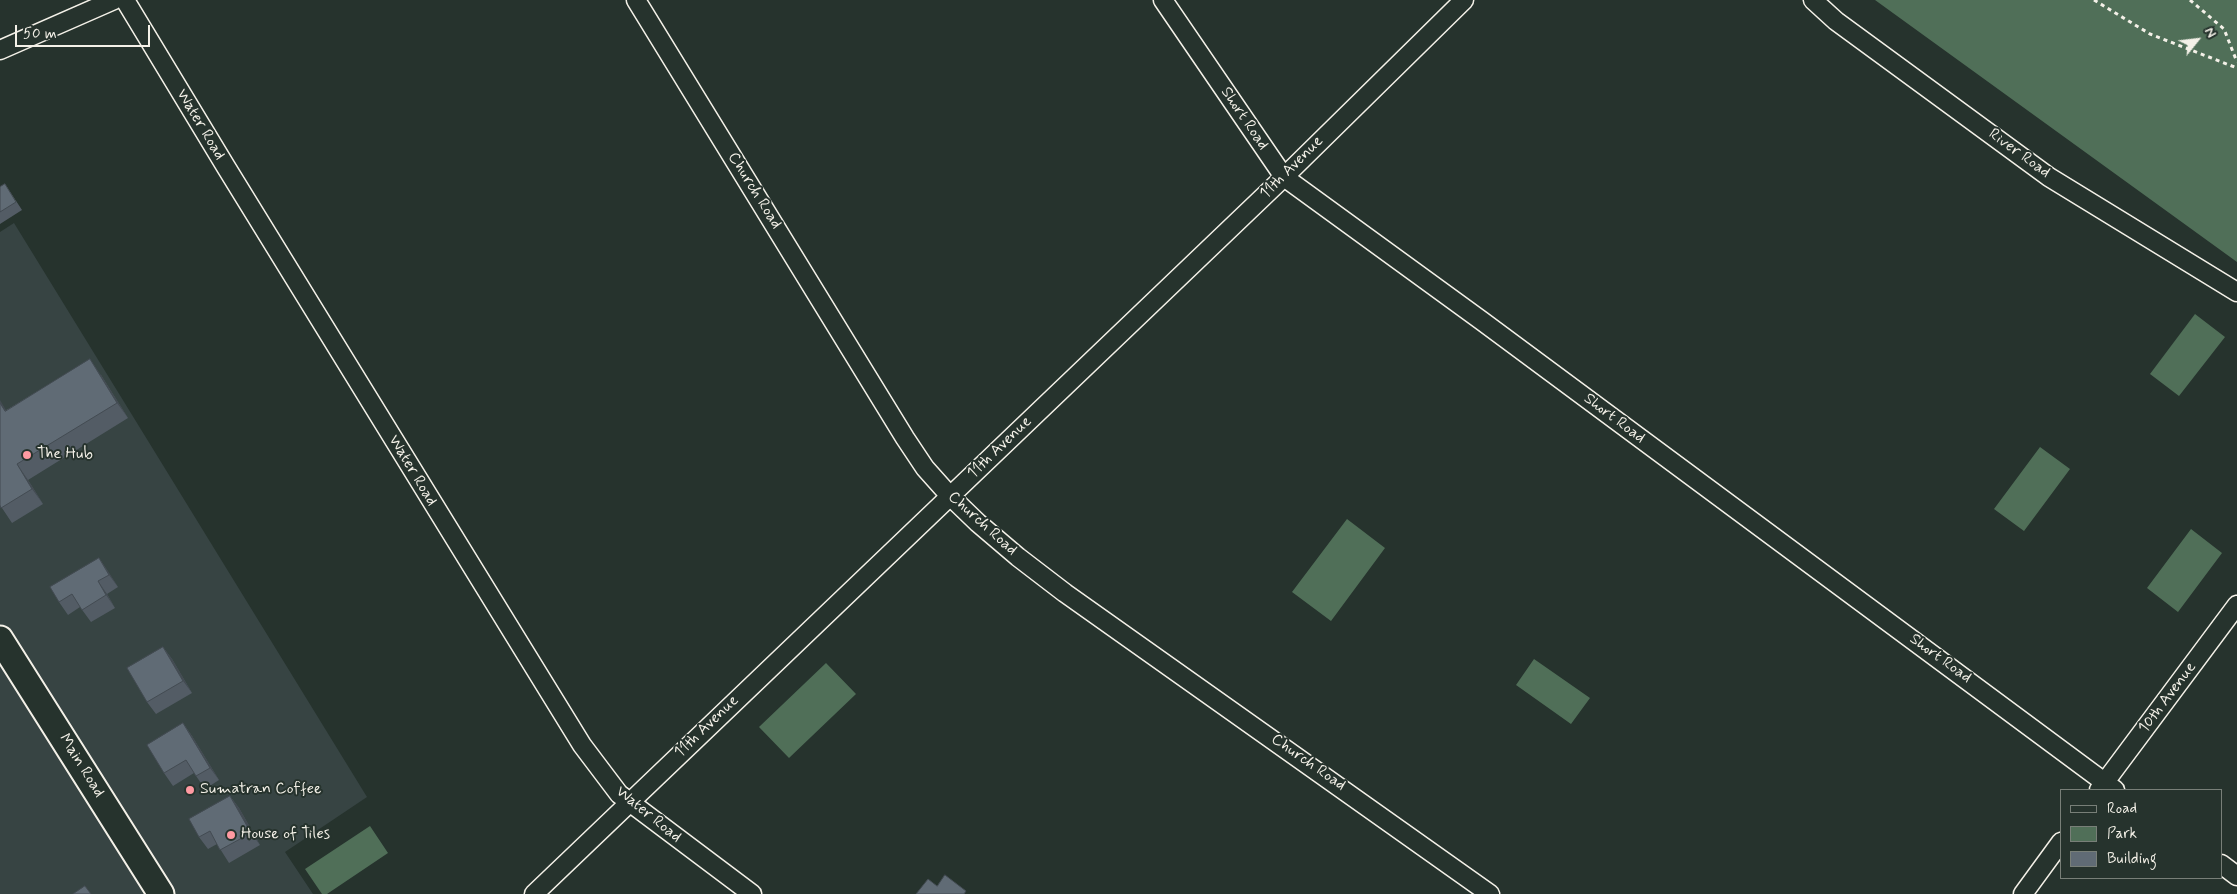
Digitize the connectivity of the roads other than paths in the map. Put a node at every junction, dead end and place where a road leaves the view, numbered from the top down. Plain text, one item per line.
1 (114, 0) edge
2 (125, 0) edge
3 (636, 0) edge
4 (1163, 0) edge
5 (1464, 0) edge
6 (1813, 0) edge
7 (0, 50) edge
8 (1284, 177) junction
9 (2237, 292) edge
10 (950, 496) junction
11 (2237, 605) edge
12 (0, 639) edge
13 (2106, 788) edge
14 (629, 801) junction
15 (2060, 843) edge
16 (2222, 865) edge
17 (2237, 876) edge
18 (161, 894) edge
19 (534, 894) edge
20 (752, 894) edge
21 (1490, 894) edge
22 (2023, 894) edge

1 - 7 street
2 - 14 street, Water Road
3 - 10 street, Church Road
4 - 8 street, Short Road
5 - 8 street, 11th Avenue
6 - 9 street, River Road
8 - 10 street, 11th Avenue
8 - 13 street, Short Road
10 - 14 street, 11th Avenue
10 - 21 street, Church Road
11 - 13 street, 10th Avenue
12 - 18 main road, Main Road
14 - 19 street, 11th Avenue
14 - 20 street, Water Road
15 - 22 street
16 - 17 street

